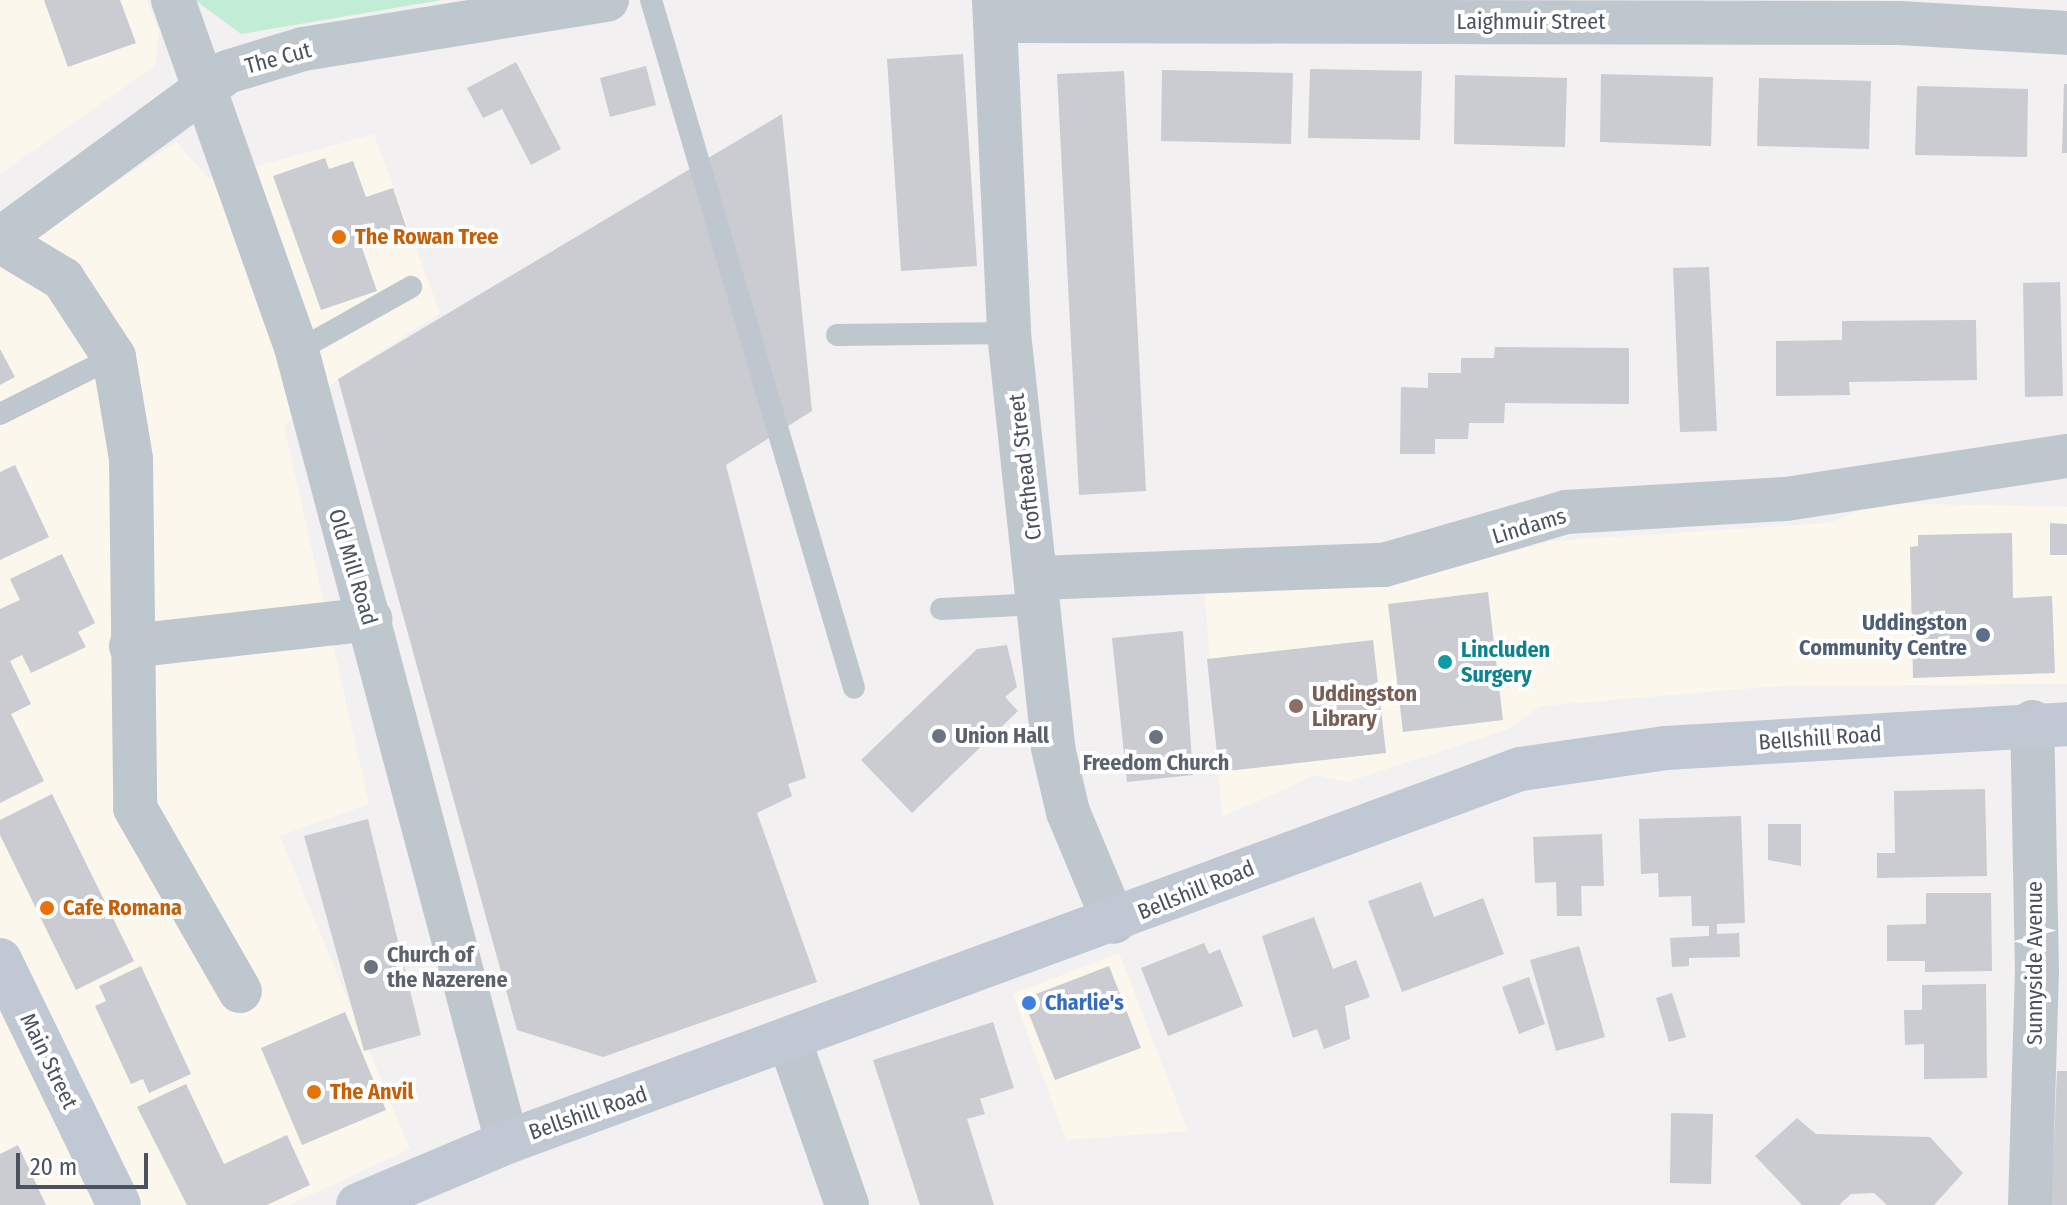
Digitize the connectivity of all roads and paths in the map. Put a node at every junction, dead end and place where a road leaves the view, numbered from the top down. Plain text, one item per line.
1 (173, 0) edge
2 (607, 0) edge
3 (651, 0) edge
4 (994, 10) edge
5 (1900, 12) edge
6 (2067, 33) edge
7 (207, 84) junction
8 (0, 240) edge
9 (411, 287) dead end
10 (1009, 333) junction
11 (837, 335) dead end
12 (297, 351) junction
13 (114, 357) junction
14 (0, 414) edge
15 (2067, 456) edge
16 (1038, 591) junction
17 (941, 609) dead end
18 (370, 619) junction
19 (131, 646) junction
20 (854, 688) dead end
21 (2049, 723) edge
22 (1114, 922) junction
23 (0, 960) edge
24 (240, 991) dead end
25 (790, 1042) junction
26 (507, 1142) junction
27 (119, 1205) edge
28 (358, 1205) edge
29 (847, 1205) edge
30 (2030, 1205) edge

1 - 7 street, Old Mill Road
2 - 7 street, The Cut
3 - 20 lane
4 - 5 street, Laighmuir Street
4 - 10 street, Crofthead Street
5 - 6 street, Laighmuir Street
7 - 8 street, The Cut
7 - 12 street, Old Mill Road
8 - 13 street
9 - 12 lane
10 - 11 lane
10 - 16 street, Crofthead Street
12 - 18 street, Old Mill Road
13 - 14 lane
13 - 19 street
15 - 16 street, Lindams
16 - 17 lane
16 - 22 street, Crofthead Street
18 - 19 street
18 - 26 street, Old Mill Road
19 - 24 street
21 - 22 main road, Bellshill Road
21 - 30 street, Sunnyside Avenue
22 - 25 main road, Bellshill Road
23 - 27 main road, Main Street
25 - 26 main road, Bellshill Road
25 - 29 street
26 - 28 main road, Bellshill Road

